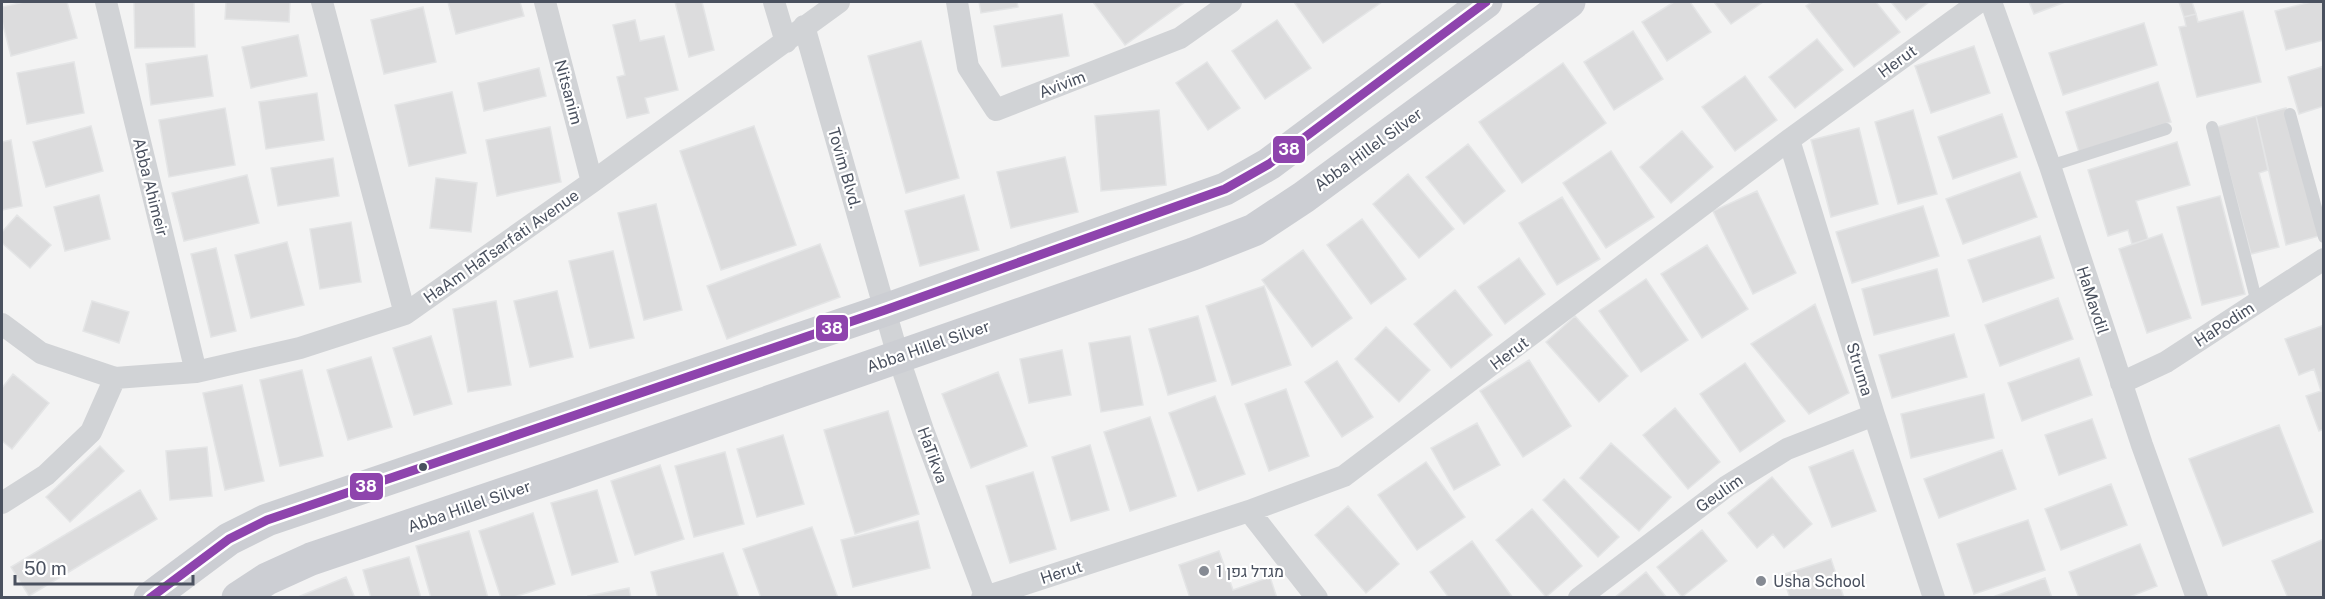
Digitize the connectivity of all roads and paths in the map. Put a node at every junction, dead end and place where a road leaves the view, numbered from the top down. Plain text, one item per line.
1 (105, 2) edge
2 (322, 2) edge
3 (545, 2) edge
4 (774, 2) edge
5 (839, 2) edge
6 (957, 2) edge
7 (1231, 2) edge
8 (1486, 2) edge
9 (1569, 2) edge
10 (1979, 2) edge
11 (1991, 2) edge
12 (804, 26) junction
13 (786, 42) junction
14 (2290, 114) dead end
15 (2212, 127) dead end
16 (2166, 129) dead end
17 (1790, 140) junction
18 (2050, 166) junction
19 (592, 182) junction
20 (2324, 237) edge
21 (2324, 259) edge
22 (2257, 303) junction
23 (885, 310) junction
24 (405, 314) junction
25 (2, 324) edge
26 (898, 356) junction
27 (196, 372) junction
28 (115, 378) junction
29 (2121, 383) junction
30 (1874, 415) junction
31 (2, 503) edge
32 (1249, 511) junction
33 (150, 597) edge
34 (238, 597) edge
35 (985, 597) edge
36 (1317, 597) edge
37 (1579, 597) edge
38 (1934, 597) edge
39 (2197, 597) edge

1 - 27 street, Abba Ahimeir
2 - 24 street
3 - 19 street, Nitsanim
4 - 13 street
5 - 12 street, HaAm HaTsarfati Avenue
6 - 7 street, Avivim
8 - 23 main road
9 - 26 main road, Abba Hillel Silver
10 - 17 street, Herut
11 - 18 street, HaMavdil
12 - 13 street, HaAm HaTsarfati Avenue
12 - 23 street, Tovim Blvd.
13 - 19 street, HaAm HaTsarfati Avenue
14 - 20 lane
15 - 22 lane
16 - 18 lane
17 - 30 street, Struma
17 - 32 street, Herut
18 - 29 street, HaMavdil
19 - 24 street, HaAm HaTsarfati Avenue
21 - 22 street, HaPodim
22 - 29 street, HaPodim
23 - 26 street, HaTikva
23 - 33 main road
24 - 27 street, HaAm HaTsarfati Avenue
25 - 28 street
26 - 34 main road, Abba Hillel Silver
26 - 35 street, HaTikva
27 - 28 street, HaAm HaTsarfati Avenue
28 - 31 street
29 - 39 street, HaMavdil
30 - 37 street, Geulim
30 - 38 street, Struma
32 - 35 street, Herut
32 - 36 street

